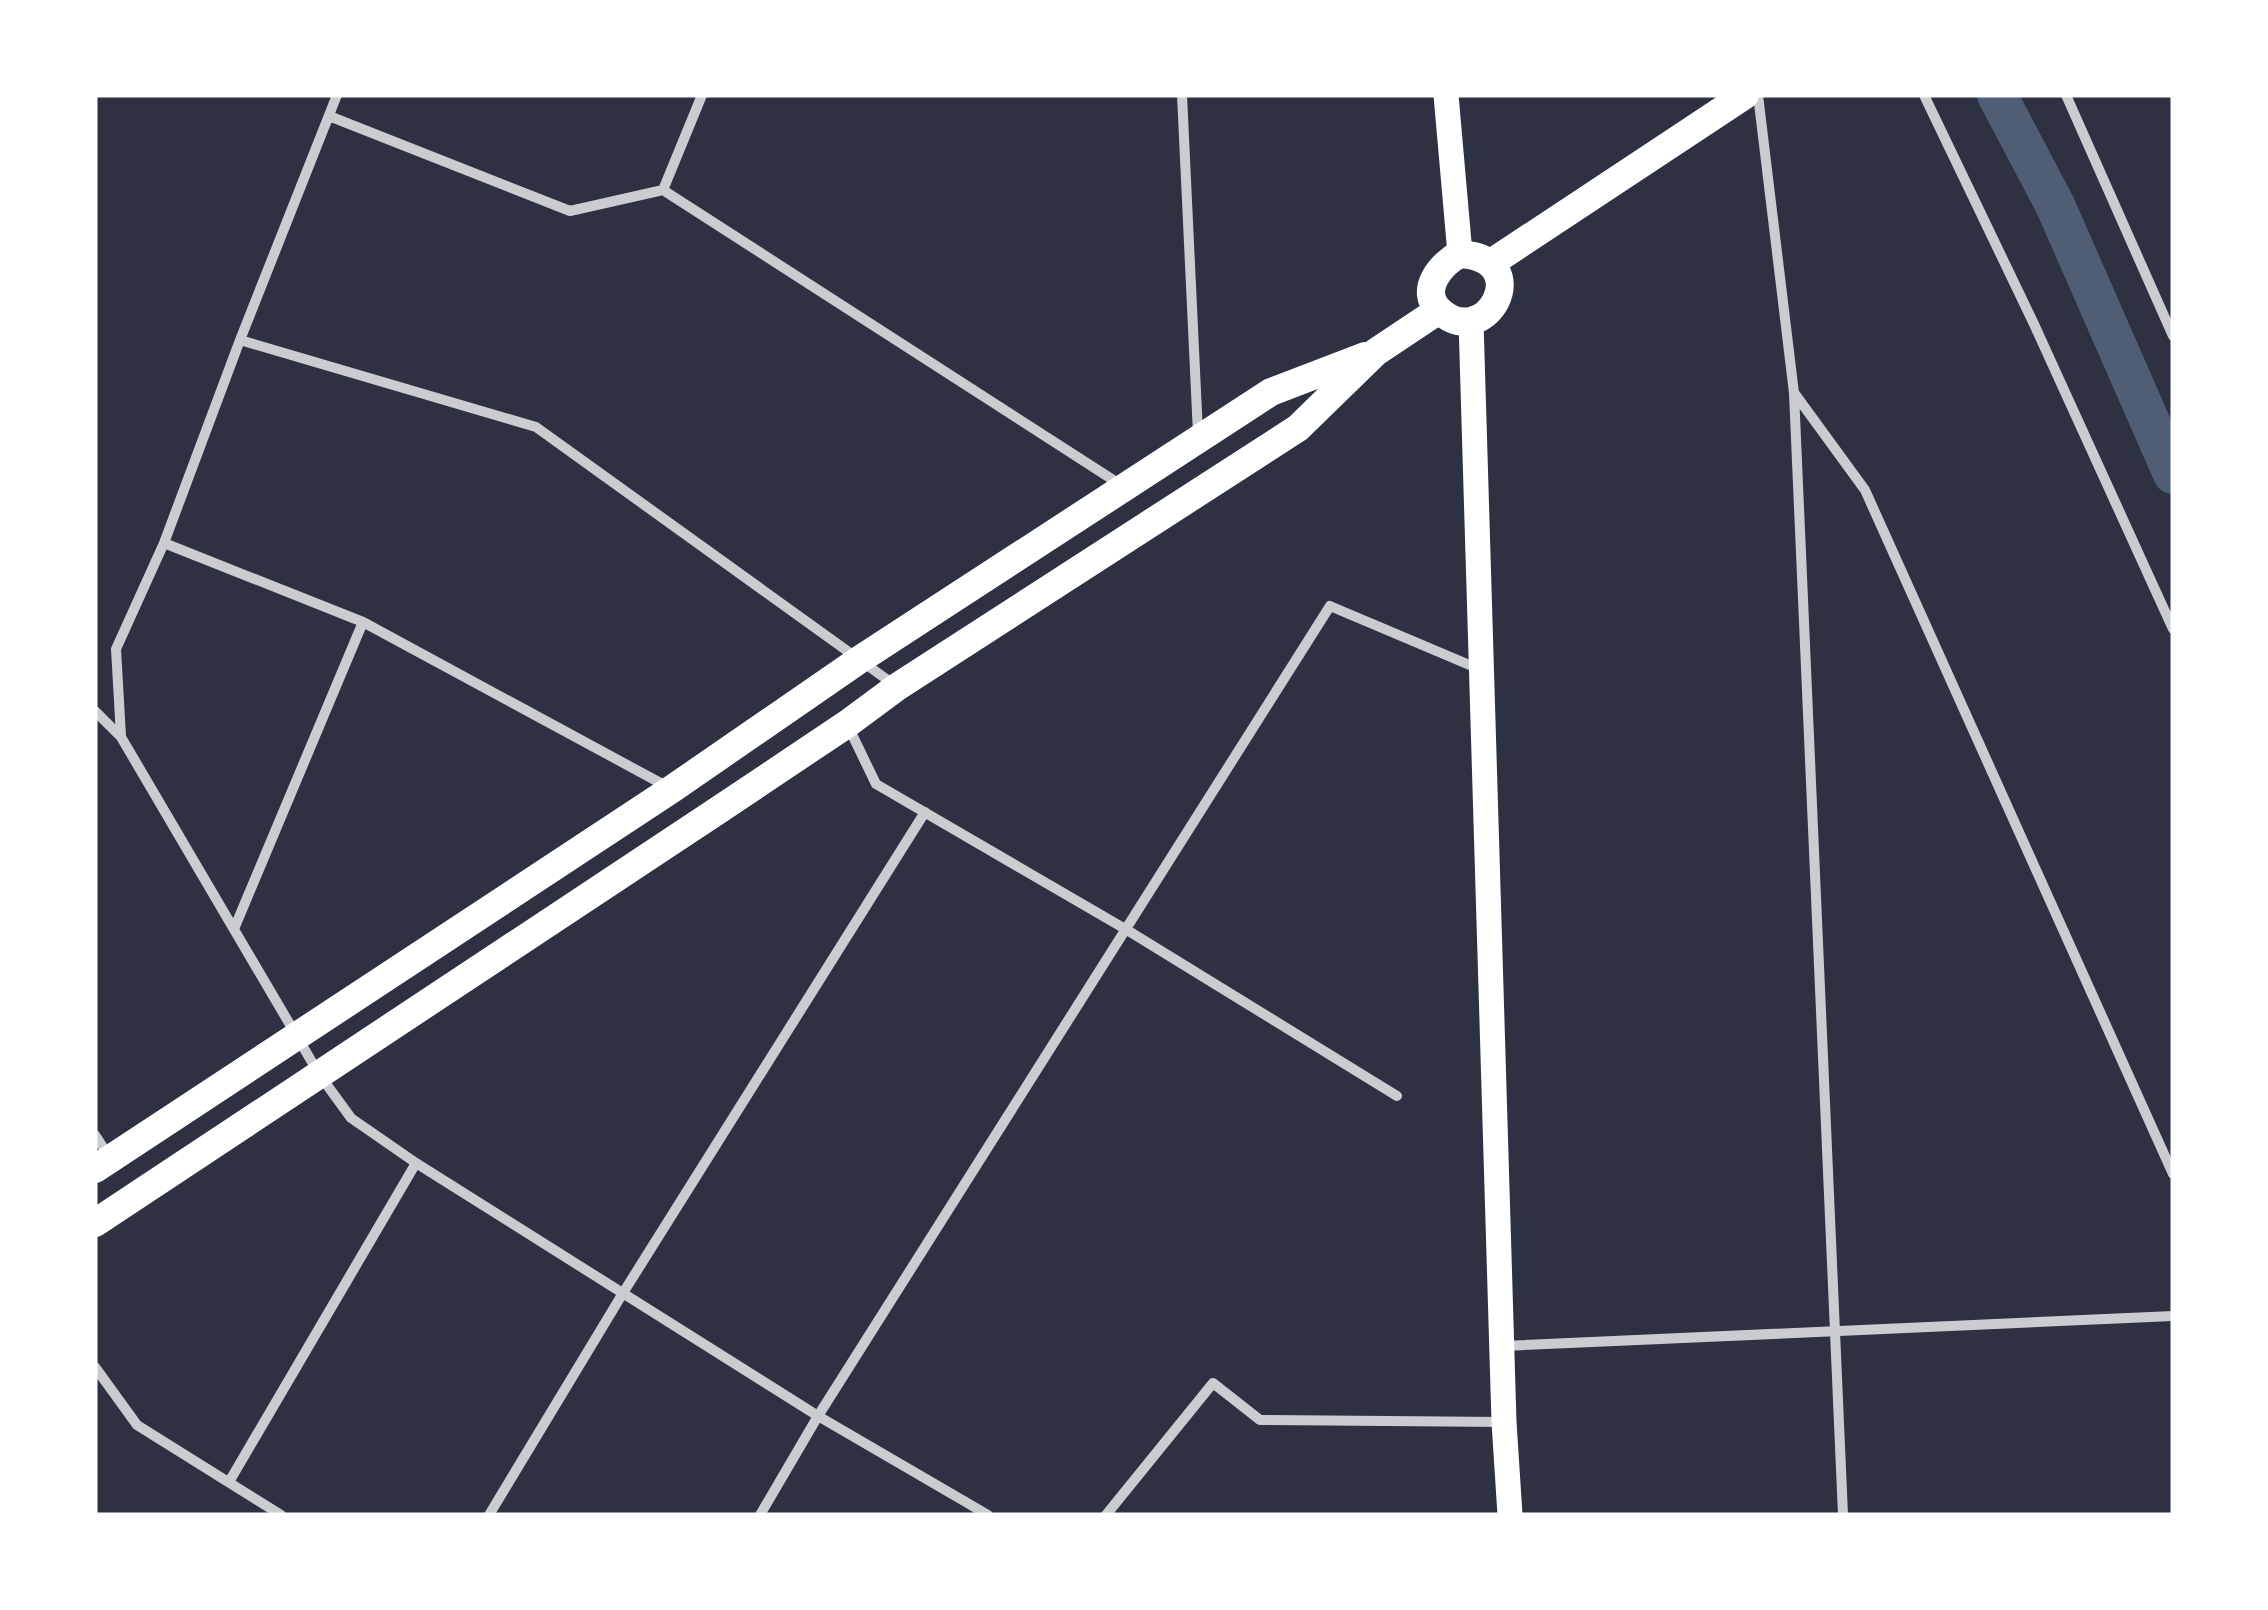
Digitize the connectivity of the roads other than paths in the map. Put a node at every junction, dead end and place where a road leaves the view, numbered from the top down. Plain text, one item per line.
1 (338, 95) edge
2 (702, 95) edge
3 (1182, 95) edge
4 (1446, 95) edge
5 (1745, 95) edge
6 (1758, 95) edge
7 (1924, 95) edge
8 (2066, 95) edge
9 (329, 116) junction
10 (663, 190) junction
11 (1460, 254) junction
12 (1490, 263) junction
13 (1440, 310) junction
14 (1471, 321) junction
15 (2173, 336) edge
16 (240, 340) junction
17 (1376, 352) junction
18 (1794, 393) junction
19 (1198, 440) junction
20 (1124, 487) junction
21 (164, 543) junction
22 (363, 622) junction
23 (2173, 629) edge
24 (859, 660) junction
25 (1483, 671) junction
26 (897, 687) junction
27 (95, 711) edge
28 (847, 724) junction
29 (121, 737) junction
30 (672, 789) junction
31 (925, 812) junction
32 (234, 929) junction
33 (1127, 930) junction
34 (296, 1035) junction
35 (319, 1074) junction
36 (1397, 1096) dead end
37 (100, 1154) edge
38 (416, 1163) junction
39 (2173, 1174) edge
40 (95, 1223) edge
41 (623, 1292) junction
42 (2173, 1316) edge
43 (1835, 1331) junction
44 (1503, 1346) junction
45 (95, 1367) edge
46 (818, 1416) junction
47 (1504, 1422) junction
48 (229, 1482) junction
49 (281, 1515) edge
50 (489, 1515) edge
51 (760, 1515) edge
52 (988, 1515) edge
53 (1106, 1515) edge
54 (1510, 1515) edge
55 (1843, 1515) edge

1 - 9 street
2 - 10 street
3 - 19 street
4 - 11 main road
5 - 12 highway
6 - 18 street
7 - 23 street
8 - 15 street
9 - 10 street
9 - 16 street
10 - 20 street
11 - 12 highway
11 - 13 highway
12 - 14 highway
13 - 14 highway
13 - 17 highway
14 - 25 main road
16 - 21 street
16 - 24 street
17 - 19 highway
17 - 26 highway
18 - 39 street
18 - 43 street
19 - 20 highway
20 - 24 highway
21 - 22 street
21 - 29 street
22 - 30 street
22 - 32 street
24 - 26 street
24 - 30 highway
25 - 33 street
25 - 44 main road
26 - 28 highway
27 - 29 street
28 - 31 street
28 - 35 highway
29 - 32 street
30 - 34 highway
31 - 33 street
31 - 41 street
32 - 34 street
33 - 36 street
33 - 46 street
34 - 35 street
34 - 37 highway
35 - 38 street
35 - 40 highway
38 - 41 street
38 - 48 street
41 - 46 street
41 - 50 street
42 - 43 street
43 - 44 street
43 - 55 street
44 - 47 main road
45 - 48 street
46 - 51 street
46 - 52 street
47 - 53 street
47 - 54 main road
48 - 49 street

